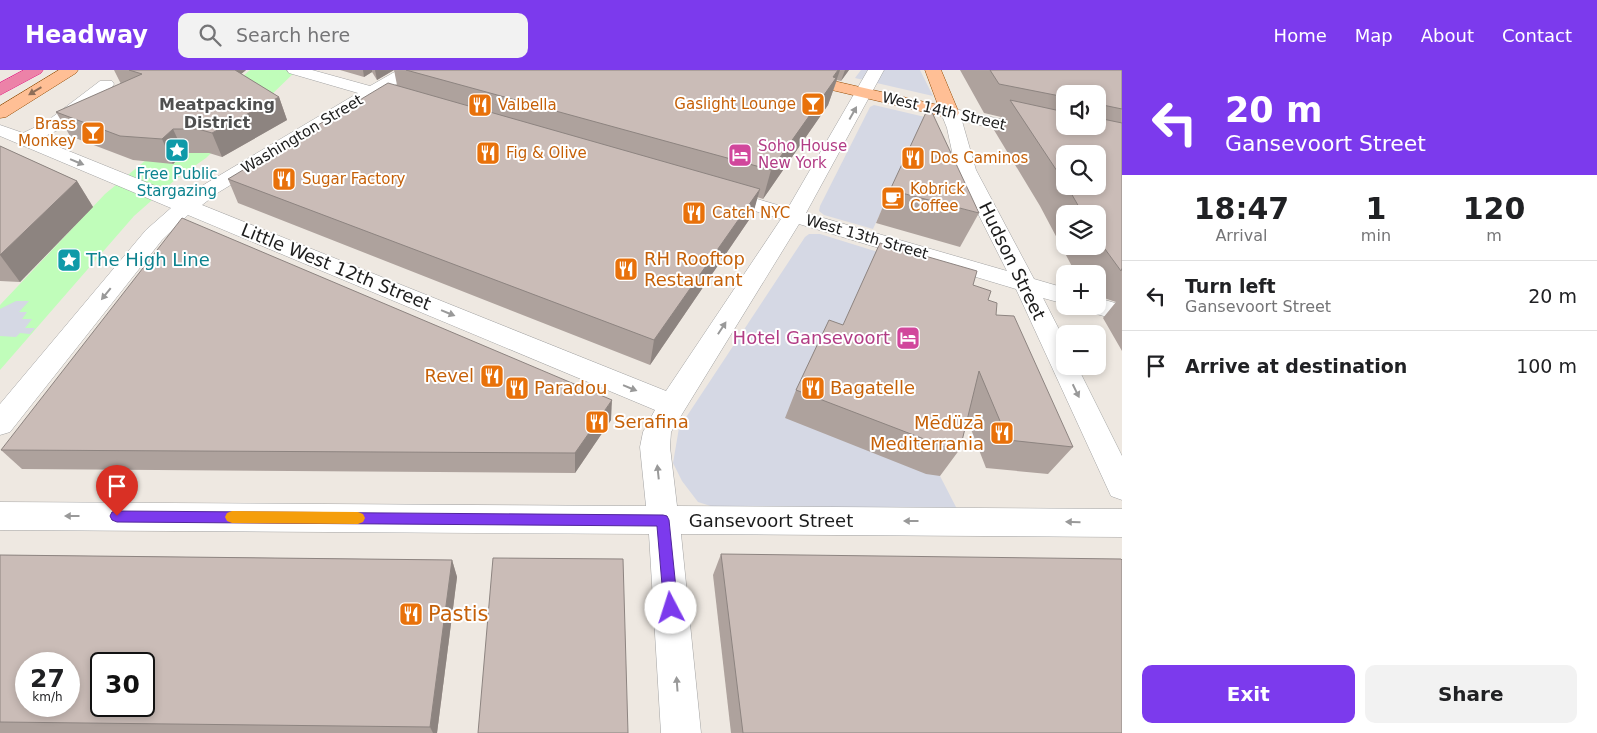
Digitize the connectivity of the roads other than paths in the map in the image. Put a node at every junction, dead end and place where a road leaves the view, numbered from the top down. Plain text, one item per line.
1 (35, 70) edge
2 (70, 70) edge
3 (295, 70) edge
4 (409, 70) edge
5 (766, 70) edge
6 (876, 70) edge
7 (932, 70) edge
8 (110, 78) dead end
9 (0, 90) edge
10 (372, 92) junction
11 (865, 92) junction
12 (429, 109) edge
13 (950, 112) junction
14 (0, 113) edge
15 (0, 130) edge
16 (1047, 134) edge
17 (22, 140) junction
18 (704, 189) edge
19 (186, 206) junction
20 (794, 216) junction
21 (1025, 284) junction
22 (1056, 293) edge
23 (1106, 308) edge
24 (1122, 313) edge
25 (672, 405) junction
26 (0, 424) edge
27 (1122, 487) edge
28 (0, 516) edge
29 (663, 520) junction
30 (1122, 523) edge
31 (681, 733) edge

1 - 9 highway
2 -> 14 main road
3 - 10 street
4 - 10 street, Washington Street
5 - 11 main road, West 14th Street
6 - 11 street
7 - 13 main road
8 - 17 street
10 - 12 street
10 - 19 street, Washington Street
11 - 13 main road, West 14th Street
20 -> 11 street
13 - 16 street, West 14th Street
13 - 21 street, Hudson Street
15 - 17 street, Little West 12th Street
17 -> 19 street, Little West 12th Street
18 - 20 street, West 13th Street
19 -> 25 street, Little West 12th Street
19 -> 26 street, Washington Street
20 - 21 street, West 13th Street
25 -> 20 street
21 - 22 street, West 13th Street
21 -> 27 street, Hudson Street
23 - 24 street
29 -> 25 street
29 -> 28 street, Gansevoort Street
30 -> 29 street, Gansevoort Street
31 -> 29 street

